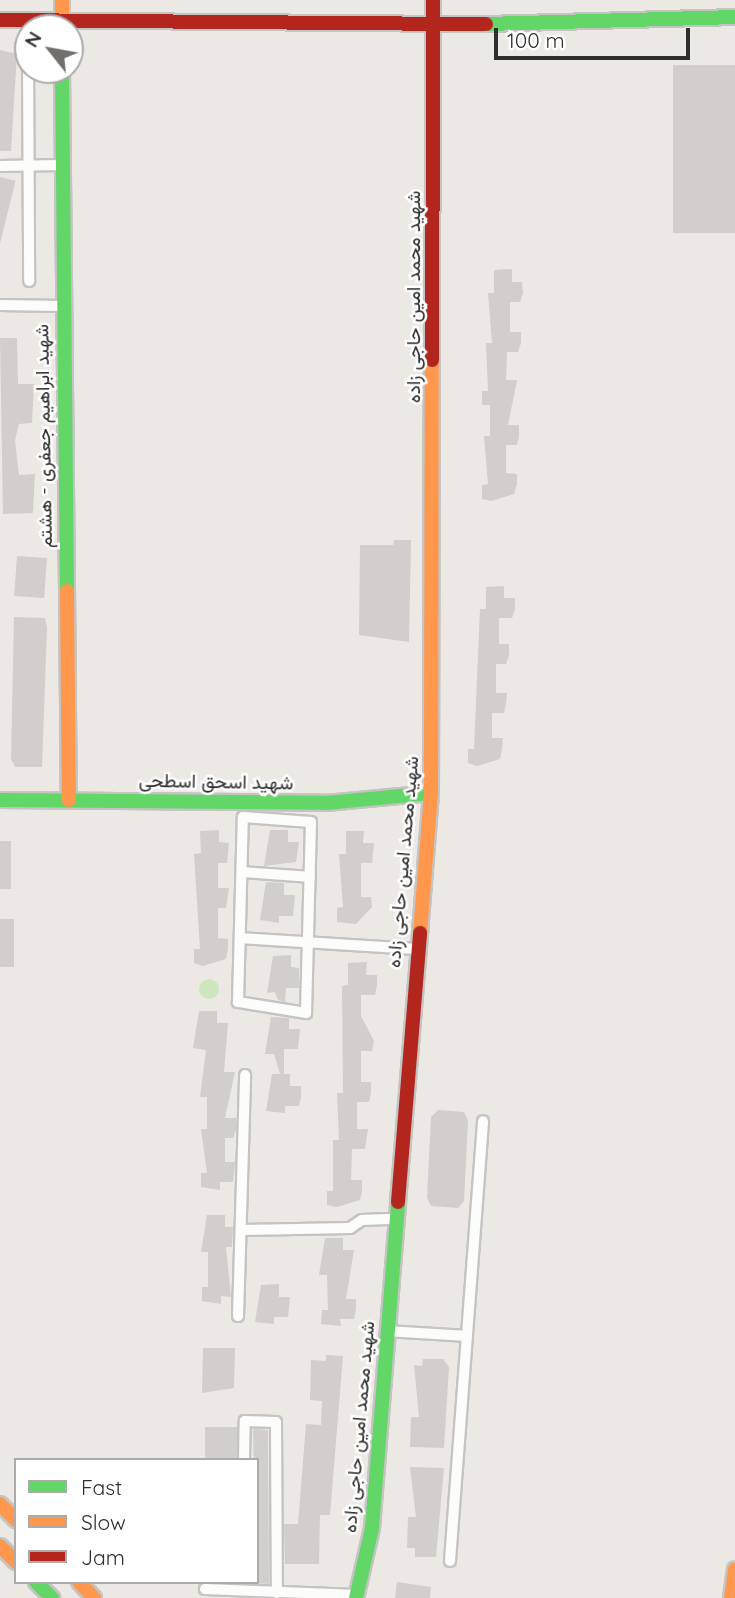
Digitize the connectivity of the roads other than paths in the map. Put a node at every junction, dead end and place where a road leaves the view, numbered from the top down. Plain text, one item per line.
1 (433, 0) edge
2 (735, 16) edge
3 (84, 24) edge
4 (433, 25) junction
5 (28, 84) edge
6 (62, 84) edge
7 (62, 165) junction
8 (0, 166) edge
9 (28, 166) junction
10 (29, 281) dead end
11 (0, 305) edge
12 (62, 306) junction
13 (431, 793) junction
14 (0, 800) edge
15 (69, 800) junction
16 (242, 872) junction
17 (310, 877) junction
18 (240, 938) junction
19 (310, 941) junction
20 (415, 949) junction
21 (245, 1075) dead end
22 (483, 1121) dead end
23 (394, 1219) junction
24 (242, 1230) junction
25 (238, 1316) dead end
26 (387, 1331) junction
27 (467, 1336) junction
28 (244, 1458) edge
29 (0, 1504) edge
30 (14, 1518) edge
31 (0, 1546) edge
32 (14, 1560) edge
33 (450, 1561) dead end
34 (735, 1569) edge
35 (38, 1584) edge
36 (81, 1584) edge
37 (242, 1587) edge
38 (205, 1589) dead end
39 (277, 1592) junction
40 (357, 1597) edge
41 (52, 1598) edge
42 (94, 1598) edge
43 (731, 1598) edge

1 - 4 street, شهید محمد امین حاجی زاده
2 - 4 street
3 - 4 street
4 - 13 street, شهید محمد امین حاجی زاده
5 - 9 street
6 - 7 street, شهید ابراهیم جعفری - هشتم
7 - 9 street
7 - 12 street, شهید ابراهیم جعفری - هشتم
8 - 9 street
9 - 10 street
11 - 12 street
12 - 15 street, شهید ابراهیم جعفری - هشتم
13 - 15 street, شهید اسحق اسطحی
13 - 20 street, شهید محمد امین حاجی زاده
14 - 15 street, شهید اسحق اسطحی
16 - 17 street
16 - 17 street
16 - 18 street
17 - 19 street
18 - 19 street
18 - 19 street
19 - 20 street
20 - 23 street, شهید محمد امین حاجی زاده
21 - 24 street
22 - 27 street
23 - 24 street
23 - 26 street, شهید محمد امین حاجی زاده
24 - 25 street
26 - 27 street
26 - 40 street, شهید محمد امین حاجی زاده
27 - 33 street
28 - 39 street
29 - 30 street
31 - 32 street
34 - 43 street
35 - 41 street
36 - 42 street
37 - 38 street
37 - 39 street
39 - 40 street

